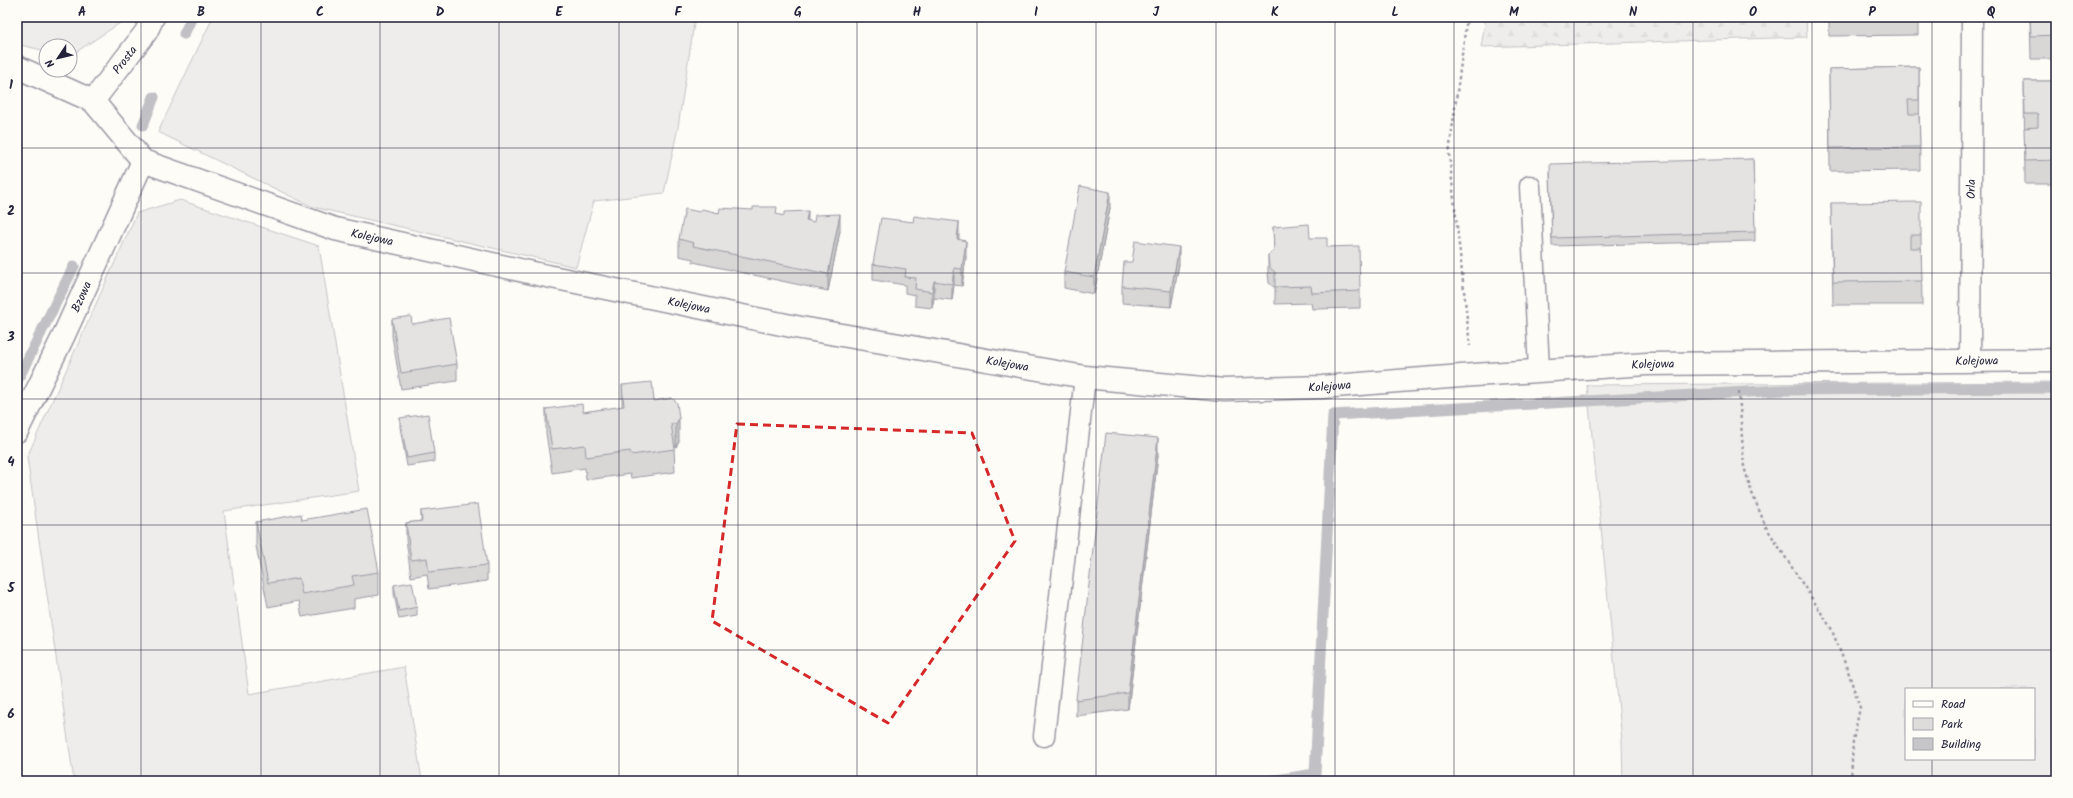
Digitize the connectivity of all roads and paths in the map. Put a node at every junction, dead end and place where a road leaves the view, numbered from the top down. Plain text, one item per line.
1 (153, 17) edge
2 (1467, 17) edge
3 (1972, 17) edge
4 (17, 67) edge
5 (93, 101) junction
6 (143, 161) junction
7 (1530, 186) dead end
8 (2056, 360) edge
9 (1970, 361) junction
10 (1539, 370) junction
11 (1474, 375) junction
12 (1085, 377) junction
13 (1739, 409) dead end
14 (17, 431) edge
15 (1044, 736) dead end
16 (1852, 781) edge

1 - 5 street, Prosta
2 - 11 path
3 - 9 lane, Orla
4 - 5 street
5 - 6 street
6 - 12 street, Kolejowa
6 - 14 street, Bzowa
7 - 10 lane
8 - 9 street, Kolejowa
9 - 10 street, Kolejowa
10 - 11 street, Kolejowa
11 - 12 street, Kolejowa
12 - 15 lane
13 - 16 path

